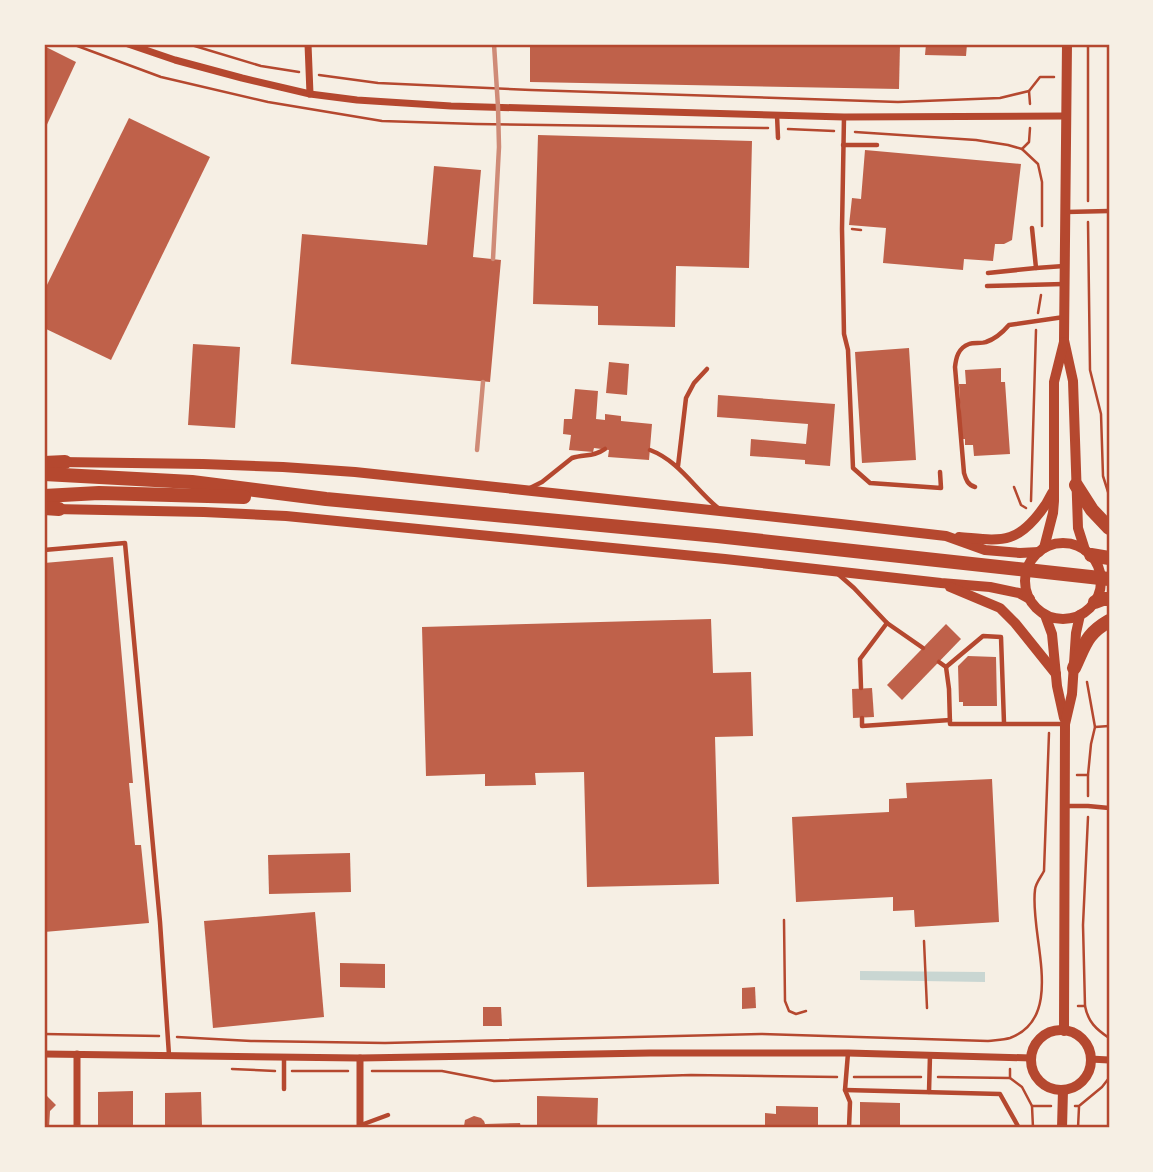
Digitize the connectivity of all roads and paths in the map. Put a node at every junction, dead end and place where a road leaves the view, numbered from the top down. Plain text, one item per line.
1 (72, 44) edge
2 (128, 44) edge
3 (188, 44) edge
4 (308, 44) edge
5 (1067, 44) edge
6 (1088, 44) edge
7 (309, 74) junction
8 (310, 94) junction
9 (777, 114) junction
10 (1030, 116) junction
11 (1066, 116) junction
12 (844, 117) junction
13 (778, 128) junction
14 (843, 131) junction
15 (778, 138) dead end
16 (843, 145) junction
17 (877, 145) dead end
18 (1021, 149) junction
19 (1109, 211) edge
20 (1066, 212) junction
21 (1088, 212) junction
22 (1032, 228) dead end
23 (1042, 232) dead end
24 (1065, 266) junction
25 (1036, 268) junction
26 (988, 273) dead end
27 (1065, 284) junction
28 (987, 286) dead end
29 (1064, 317) junction
30 (1037, 321) junction
31 (844, 334) junction
32 (853, 334) dead end
33 (1064, 340) junction
34 (707, 369) dead end
35 (605, 449) dead end
36 (650, 450) dead end
37 (44, 462) edge
38 (65, 462) joint
39 (678, 466) junction
40 (940, 472) dead end
41 (44, 474) edge
42 (1076, 485) junction
43 (975, 487) dead end
44 (1014, 487) dead end
45 (1055, 487) junction
46 (524, 491) junction
47 (1109, 495) edge
48 (44, 496) edge
49 (326, 499) junction
50 (44, 509) edge
51 (59, 509) joint
52 (1029, 510) junction
53 (722, 511) junction
54 (1025, 516) dead end
55 (1109, 528) edge
56 (946, 536) junction
57 (44, 550) edge
58 (1041, 550) junction
59 (1088, 552) junction
60 (1109, 558) edge
61 (834, 571) junction
62 (1109, 579) edge
63 (941, 583) junction
64 (1030, 599) junction
65 (1102, 601) edge
66 (1045, 615) junction
67 (1080, 615) junction
68 (1109, 621) edge
69 (887, 623) junction
70 (923, 648) dead end
71 (939, 662) dead end
72 (946, 667) junction
73 (1081, 671) junction
74 (1056, 674) junction
75 (861, 688) dead end
76 (862, 718) dead end
77 (950, 720) junction
78 (1004, 723) junction
79 (1065, 724) junction
80 (1109, 726) edge
81 (1095, 727) junction
82 (1065, 775) junction
83 (1088, 775) junction
84 (1048, 776) dead end
85 (1065, 806) junction
86 (1088, 806) junction
87 (1108, 809) edge
88 (784, 920) dead end
89 (924, 941) dead end
90 (1085, 1006) dead end
91 (927, 1008) dead end
92 (806, 1011) dead end
93 (1064, 1031) junction
94 (44, 1034) edge
95 (168, 1036) junction
96 (1009, 1038) junction
97 (44, 1054) edge
98 (77, 1054) junction
99 (848, 1054) junction
100 (930, 1054) junction
101 (169, 1056) junction
102 (1010, 1057) junction
103 (284, 1058) junction
104 (360, 1058) junction
105 (1031, 1058) junction
106 (1090, 1059) junction
107 (1109, 1060) edge
108 (232, 1069) dead end
109 (360, 1070) junction
110 (284, 1071) junction
111 (847, 1077) junction
112 (930, 1077) junction
113 (1109, 1077) edge
114 (1010, 1078) junction
115 (284, 1089) dead end
116 (845, 1090) junction
117 (1063, 1090) junction
118 (929, 1092) junction
119 (1032, 1106) junction
120 (1063, 1106) junction
121 (1079, 1106) junction
122 (388, 1115) dead end
123 (360, 1127) edge
124 (77, 1128) edge
125 (849, 1128) edge
126 (1019, 1128) edge
127 (1033, 1128) edge
128 (1062, 1128) edge
129 (1078, 1128) edge

1 - 13 path
2 - 8 street
3 - 7 path
4 - 7 street
5 - 11 street
6 - 21 path
7 - 8 street
7 - 10 path
8 - 9 street
9 - 12 street
9 - 13 lane
10 - 11 street
10 - 12 street
10 - 18 path
11 - 20 street
12 - 14 lane
13 - 14 path
13 - 15 lane
14 - 16 lane
14 - 18 path
16 - 17 lane
16 - 31 lane
18 - 23 path
19 - 21 lane
20 - 21 lane
20 - 24 street
21 - 47 path
22 - 25 lane
24 - 25 lane
24 - 27 street
25 - 26 lane
27 - 28 lane
27 - 29 street
29 - 30 lane
29 - 33 street
30 - 43 lane
30 - 52 path
31 - 32 lane
31 - 40 lane
33 - 42 street
33 - 45 street
34 - 39 lane
35 - 46 lane
36 - 39 lane
37 - 38 highway
38 - 46 street
39 - 53 lane
41 - 49 highway
42 - 55 highway
42 - 59 street
44 - 52 path
45 - 56 street
45 - 58 street
46 - 53 street
48 - 49 highway
49 - 62 highway
50 - 51 highway
51 - 61 street
52 - 54 path
53 - 56 street
56 - 58 street
57 - 95 lane
58 - 59 street
58 - 64 street
59 - 60 highway
59 - 65 street
61 - 63 street
61 - 69 lane
63 - 64 street
63 - 74 street
64 - 66 street
65 - 67 street
66 - 67 street
66 - 74 street
67 - 73 street
68 - 73 highway
69 - 70 lane
69 - 75 lane
71 - 72 lane
72 - 77 lane
72 - 78 lane
73 - 79 street
73 - 81 path
74 - 79 street
76 - 77 lane
77 - 78 lane
78 - 79 lane
79 - 82 street
80 - 81 path
81 - 83 path
82 - 83 path
82 - 85 street
83 - 86 path
84 - 96 path
85 - 86 lane
85 - 93 street
86 - 87 lane
86 - 90 path
88 - 92 path
89 - 91 path
93 - 105 street
93 - 106 street
94 - 95 path
95 - 96 path
95 - 101 lane
96 - 102 path
97 - 98 street
98 - 101 street
98 - 124 street
99 - 100 street
99 - 104 street
99 - 111 lane
100 - 102 street
100 - 112 lane
101 - 103 street
102 - 105 street
102 - 114 path
103 - 104 street
103 - 110 lane
104 - 109 street
105 - 117 street
106 - 107 street
106 - 117 street
108 - 110 path
109 - 110 path
109 - 111 path
109 - 123 street
110 - 115 lane
111 - 112 path
111 - 116 lane
112 - 114 path
112 - 118 lane
113 - 121 path
114 - 119 path
116 - 118 lane
116 - 125 lane
117 - 120 street
118 - 126 lane
119 - 120 path
119 - 127 path
120 - 121 path
120 - 128 street
121 - 129 path
122 - 123 lane

